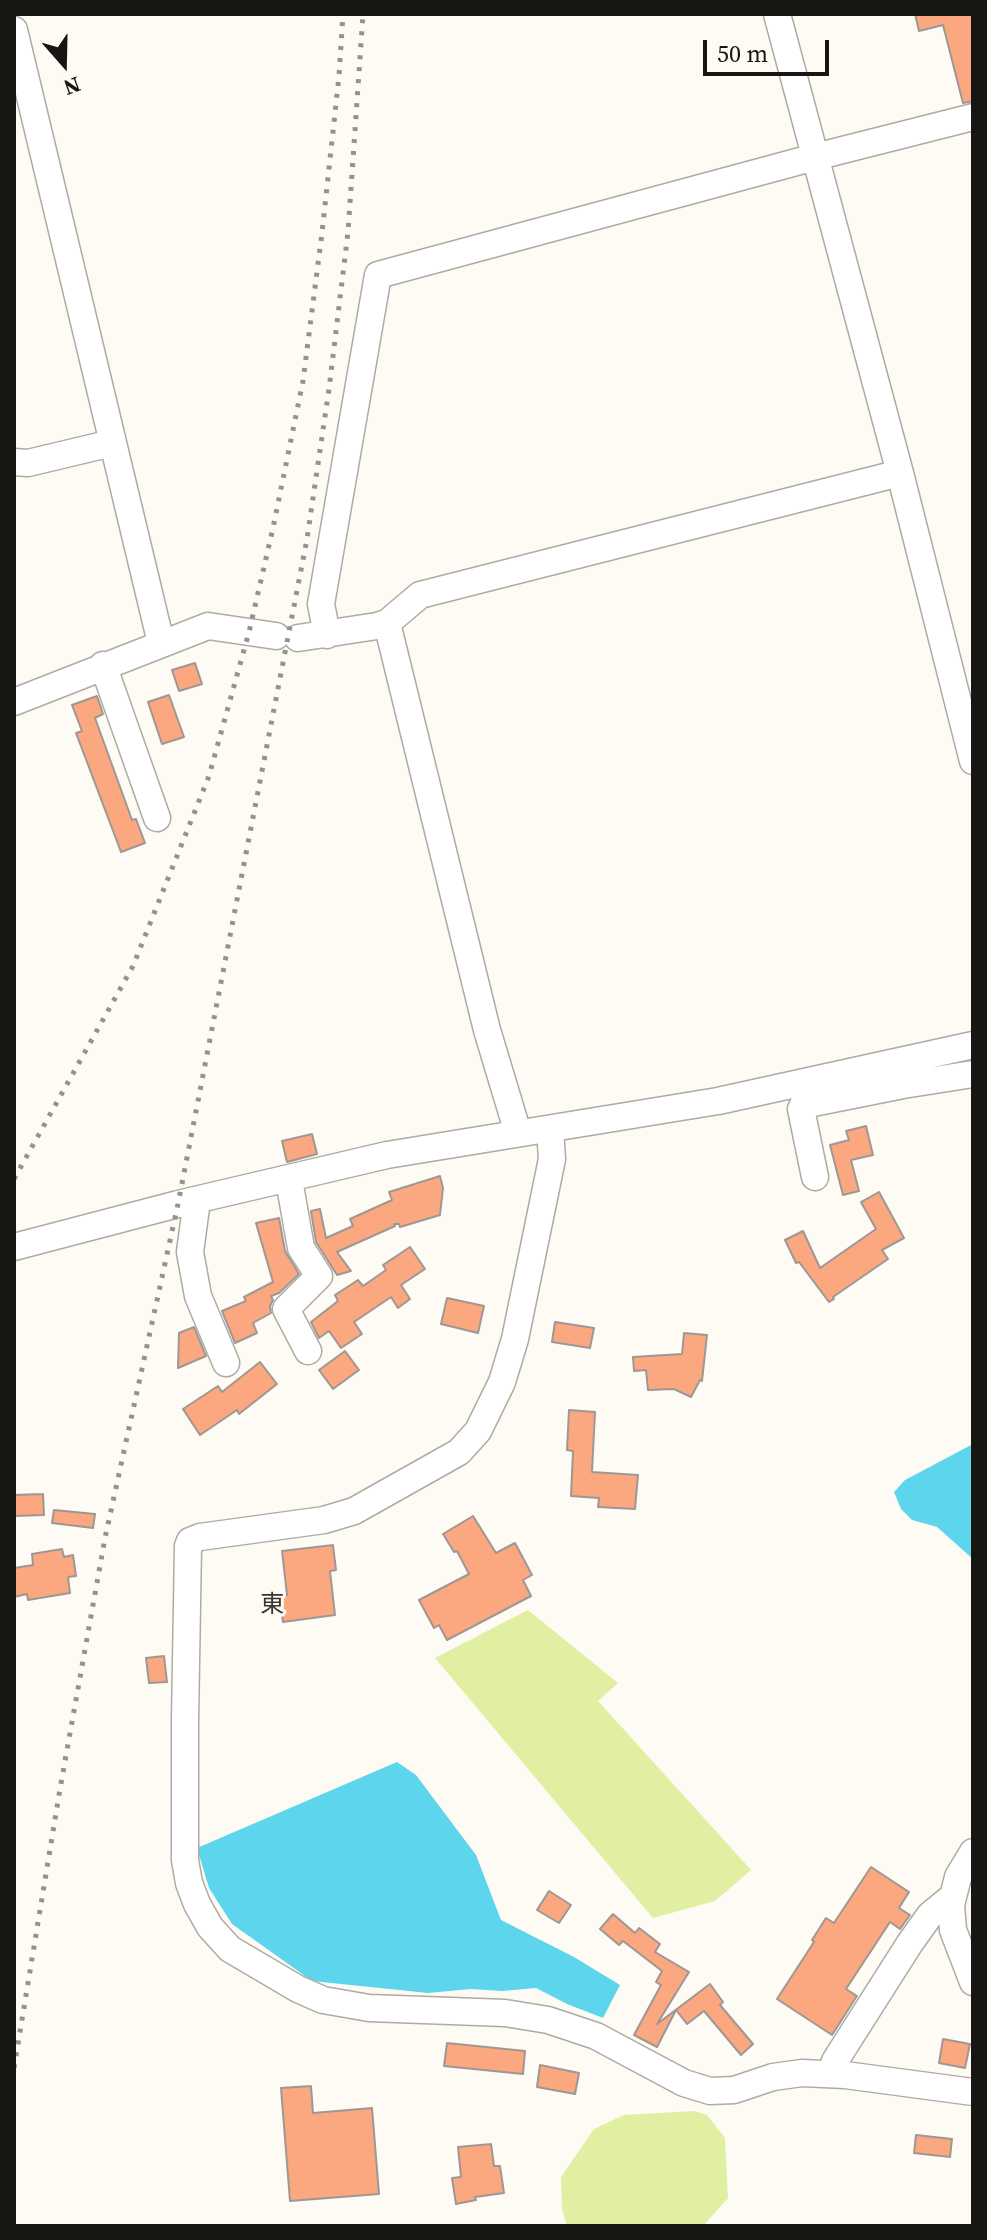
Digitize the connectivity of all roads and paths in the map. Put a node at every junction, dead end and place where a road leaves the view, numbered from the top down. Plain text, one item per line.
1 (777, 14) edge
2 (14, 30) edge
3 (973, 117) edge
4 (815, 157) junction
5 (112, 443) junction
6 (14, 462) edge
7 (900, 473) junction
8 (387, 623) junction
9 (327, 635) junction
10 (161, 643) junction
11 (103, 665) junction
12 (14, 702) edge
13 (973, 761) edge
14 (157, 818) dead end
15 (973, 1045) edge
16 (973, 1074) edge
17 (550, 1129) junction
18 (518, 1133) junction
19 (815, 1177) dead end
20 (289, 1180) junction
21 (197, 1200) junction
22 (14, 1247) edge
23 (308, 1351) dead end
24 (226, 1363) dead end
25 (973, 1852) edge
26 (952, 1897) junction
27 (973, 1982) edge
28 (831, 2074) junction
29 (973, 2092) edge

1 - 4 street
2 - 5 street
3 - 4 street
4 - 7 street
4 - 9 street
5 - 6 street
5 - 10 street
7 - 8 street
7 - 13 street
8 - 9 street
8 - 18 street
9 - 10 street
10 - 11 street
11 - 12 street
11 - 14 street
15 - 17 street
16 - 19 street
17 - 18 street
17 - 28 street
18 - 20 street
20 - 21 street
20 - 23 street
21 - 22 street
21 - 24 street
25 - 26 street
26 - 27 street
26 - 28 street
28 - 29 street

